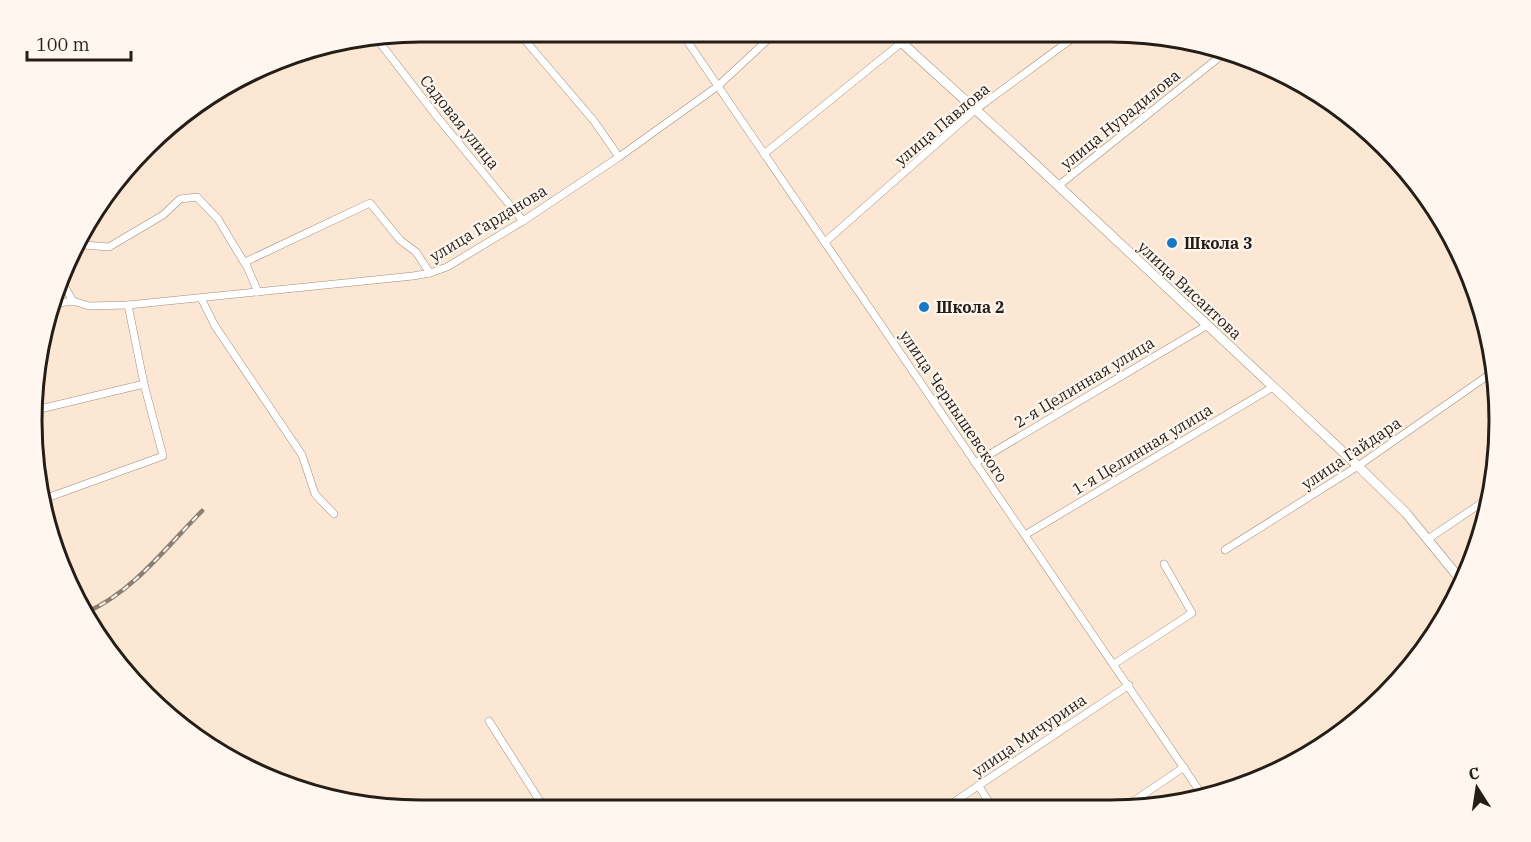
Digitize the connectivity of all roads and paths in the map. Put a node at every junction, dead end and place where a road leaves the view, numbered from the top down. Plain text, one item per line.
1 (527, 42) edge
2 (688, 42) edge
3 (765, 42) edge
4 (1067, 42) edge
5 (901, 43) joint
6 (381, 44) edge
7 (1218, 58) edge
8 (718, 86) junction
9 (975, 110) junction
10 (764, 154) junction
11 (619, 157) junction
12 (1058, 186) junction
13 (524, 221) junction
14 (825, 242) junction
15 (85, 245) edge
16 (246, 266) junction
17 (430, 273) junction
18 (66, 289) edge
19 (258, 292) junction
20 (201, 298) junction
21 (73, 301) junction
22 (61, 303) edge
23 (128, 305) junction
24 (1206, 326) junction
25 (1486, 377) edge
26 (144, 384) junction
27 (1273, 387) junction
28 (43, 408) edge
29 (975, 463) junction
30 (1358, 466) junction
31 (50, 497) edge
32 (1480, 504) edge
33 (334, 514) dead end
34 (1025, 535) junction
35 (1428, 539) junction
36 (1225, 550) dead end
37 (1164, 564) dead end
38 (1456, 574) edge
39 (1114, 664) junction
40 (1129, 685) junction
41 (489, 721) dead end
42 (1184, 767) junction
43 (978, 786) junction
44 (1199, 789) edge
45 (1137, 799) edge
46 (539, 800) edge
47 (957, 800) edge
48 (988, 800) edge

1 - 11 street
2 - 8 street, улица Чернышевского
3 - 8 street, улица Гарданова
4 - 9 street, улица Павлова
5 - 9 street, улица Висаитова
5 - 10 street
6 - 13 street, Садовая улица
7 - 12 street, улица Нурадилова
8 - 10 street, улица Чернышевского
8 - 11 street, улица Гарданова
9 - 12 street, улица Висаитова
9 - 14 street, улица Павлова
10 - 14 street, улица Чернышевского
11 - 13 street, улица Гарданова
12 - 24 street, улица Висаитова
13 - 17 street, улица Гарданова
14 - 29 street, улица Чернышевского
15 - 16 street
16 - 17 street
16 - 19 street
17 - 19 street, улица Гарданова
18 - 21 street
19 - 20 street, улица Гарданова
20 - 23 street, улица Гарданова
20 - 33 street
21 - 22 street, улица Гарданова
21 - 23 street, улица Гарданова
23 - 26 street
24 - 27 street, улица Висаитова
24 - 29 street, 2-я Целинная улица
25 - 30 street, улица Гайдара
26 - 28 street
26 - 31 street
27 - 30 street, улица Висаитова
27 - 34 street, 1-я Целинная улица
29 - 34 street, улица Чернышевского
30 - 35 street, улица Висаитова
30 - 36 street, улица Гайдара
32 - 35 street
34 - 39 street, улица Чернышевского
35 - 38 street, улица Висаитова
37 - 39 street
39 - 40 street, улица Чернышевского
40 - 42 street, улица Чернышевского
40 - 43 street, улица Мичурина
41 - 46 street
42 - 44 street, улица Чернышевского
42 - 45 street
43 - 47 street, улица Мичурина
43 - 48 street

